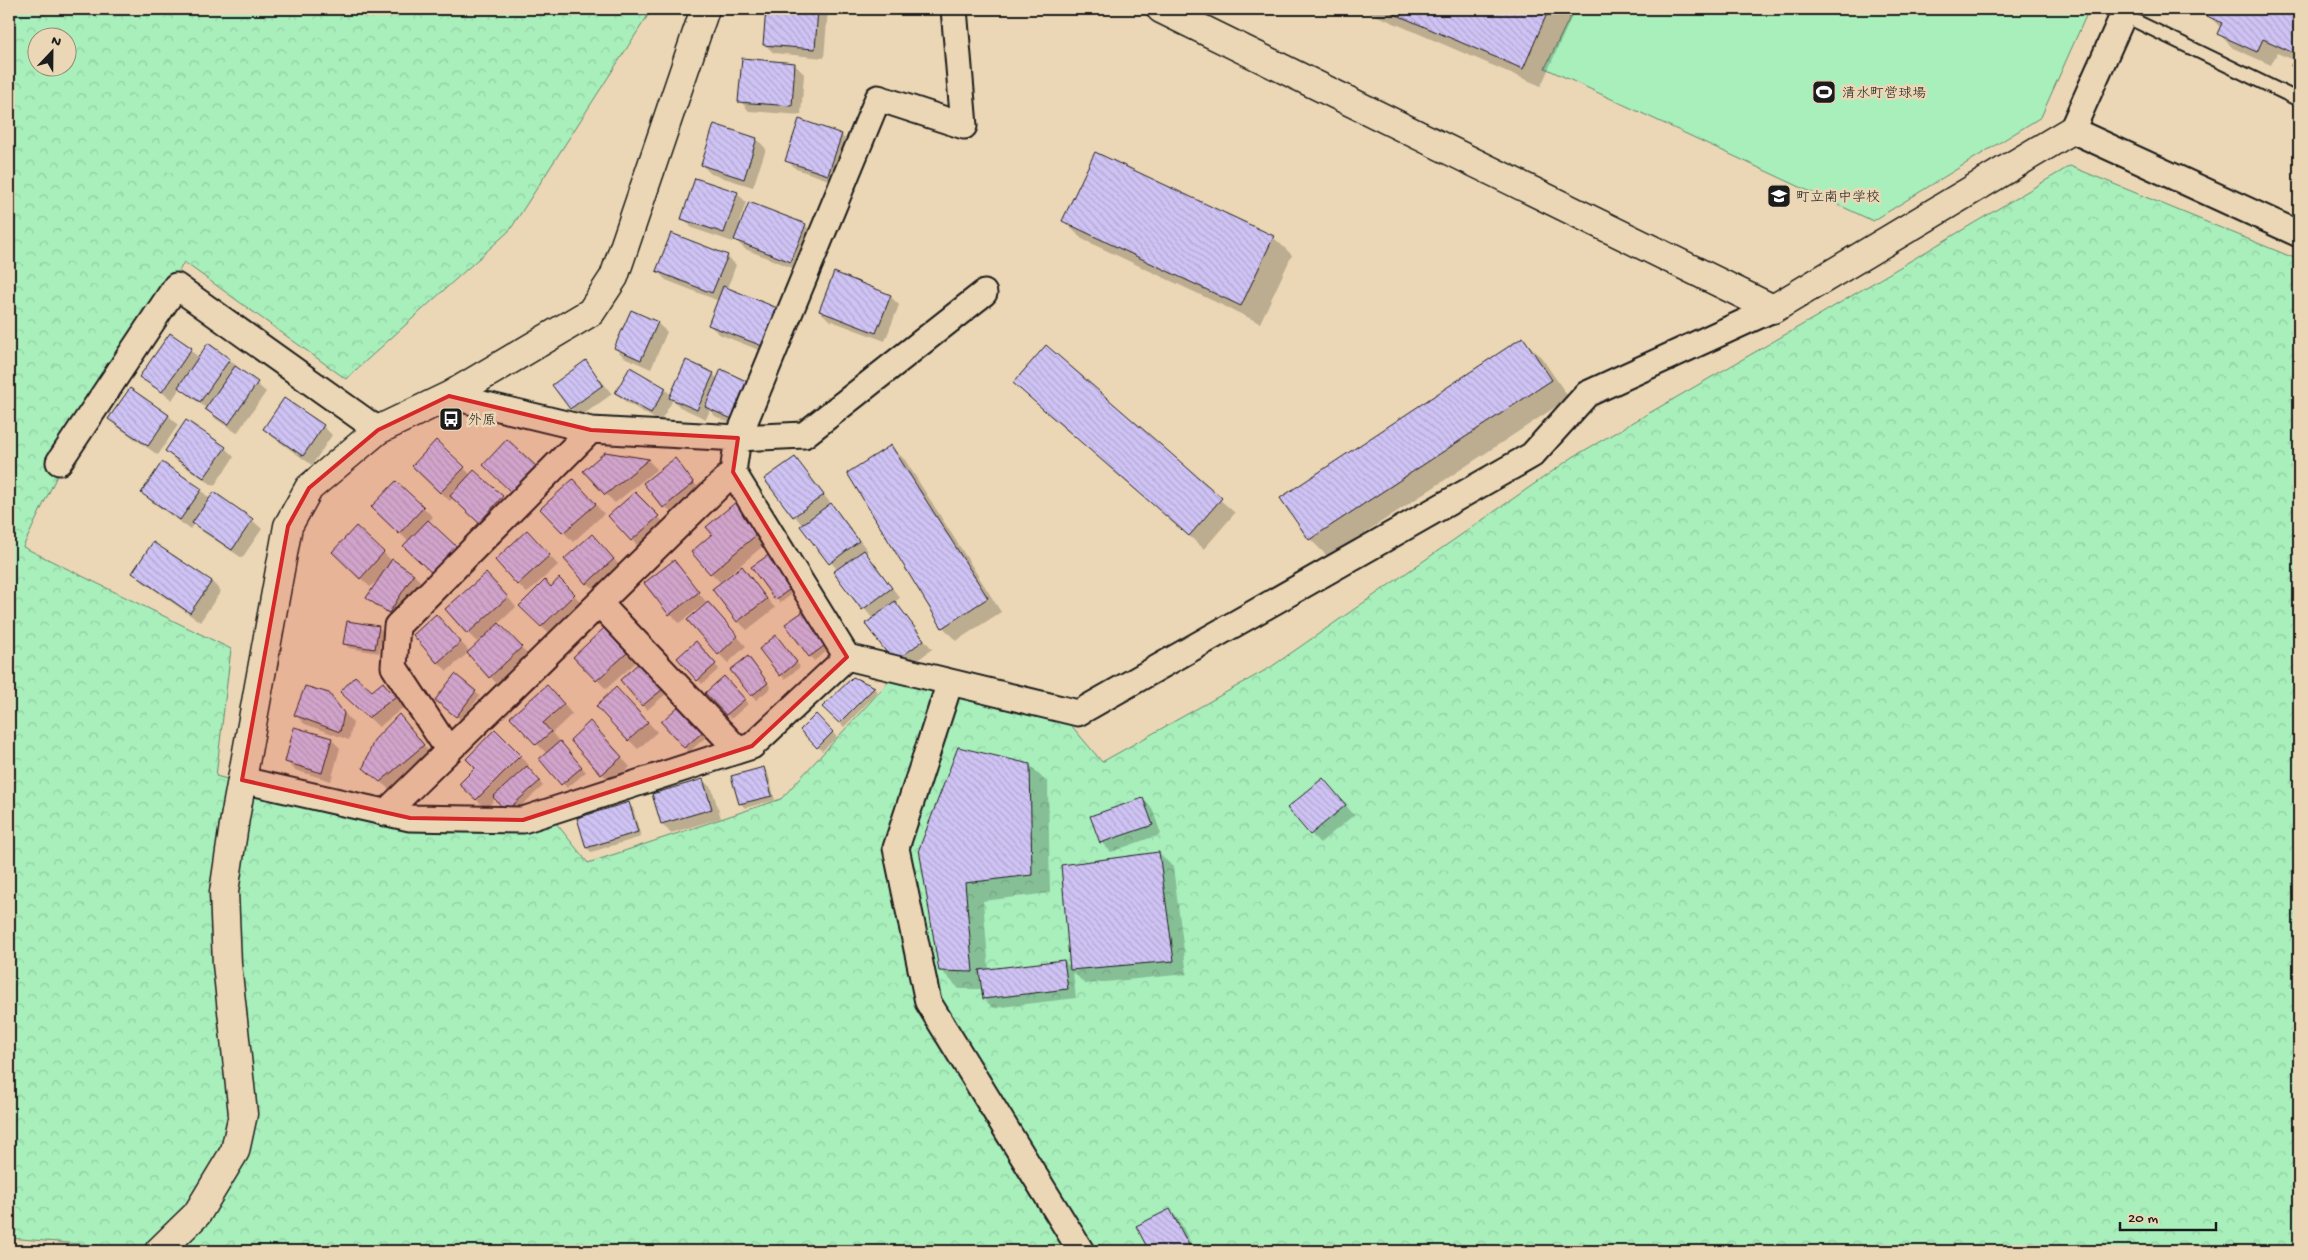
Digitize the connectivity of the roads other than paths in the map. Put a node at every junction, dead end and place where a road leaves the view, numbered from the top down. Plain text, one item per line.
1 (705, 9) edge
2 (954, 9) edge
3 (1161, 9) edge
4 (2124, 12) edge
5 (2299, 100) edge
6 (2072, 130) junction
7 (2299, 234) edge
8 (984, 293) dead end
9 (1773, 309) junction
10 (449, 396) junction
11 (378, 430) junction
12 (591, 430) junction
13 (738, 438) junction
14 (59, 462) dead end
15 (733, 472) junction
16 (599, 603) junction
17 (847, 657) junction
18 (950, 682) junction
19 (738, 750) junction
20 (448, 751) junction
21 (242, 780) junction
22 (385, 813) junction
23 (159, 1251) edge
24 (1081, 1251) edge

1 - 10 street
2 - 13 street
3 - 9 street
4 - 5 lane
4 - 6 street
6 - 7 street
6 - 9 street
8 - 13 street
9 - 18 street
10 - 11 street
10 - 12 street
11 - 14 street
11 - 21 street
12 - 13 street
12 - 20 street
13 - 15 street
15 - 16 street
15 - 17 street
16 - 19 street
16 - 20 street
17 - 18 street
17 - 19 street
18 - 24 street
19 - 22 street
20 - 22 street
21 - 22 street
21 - 23 street

